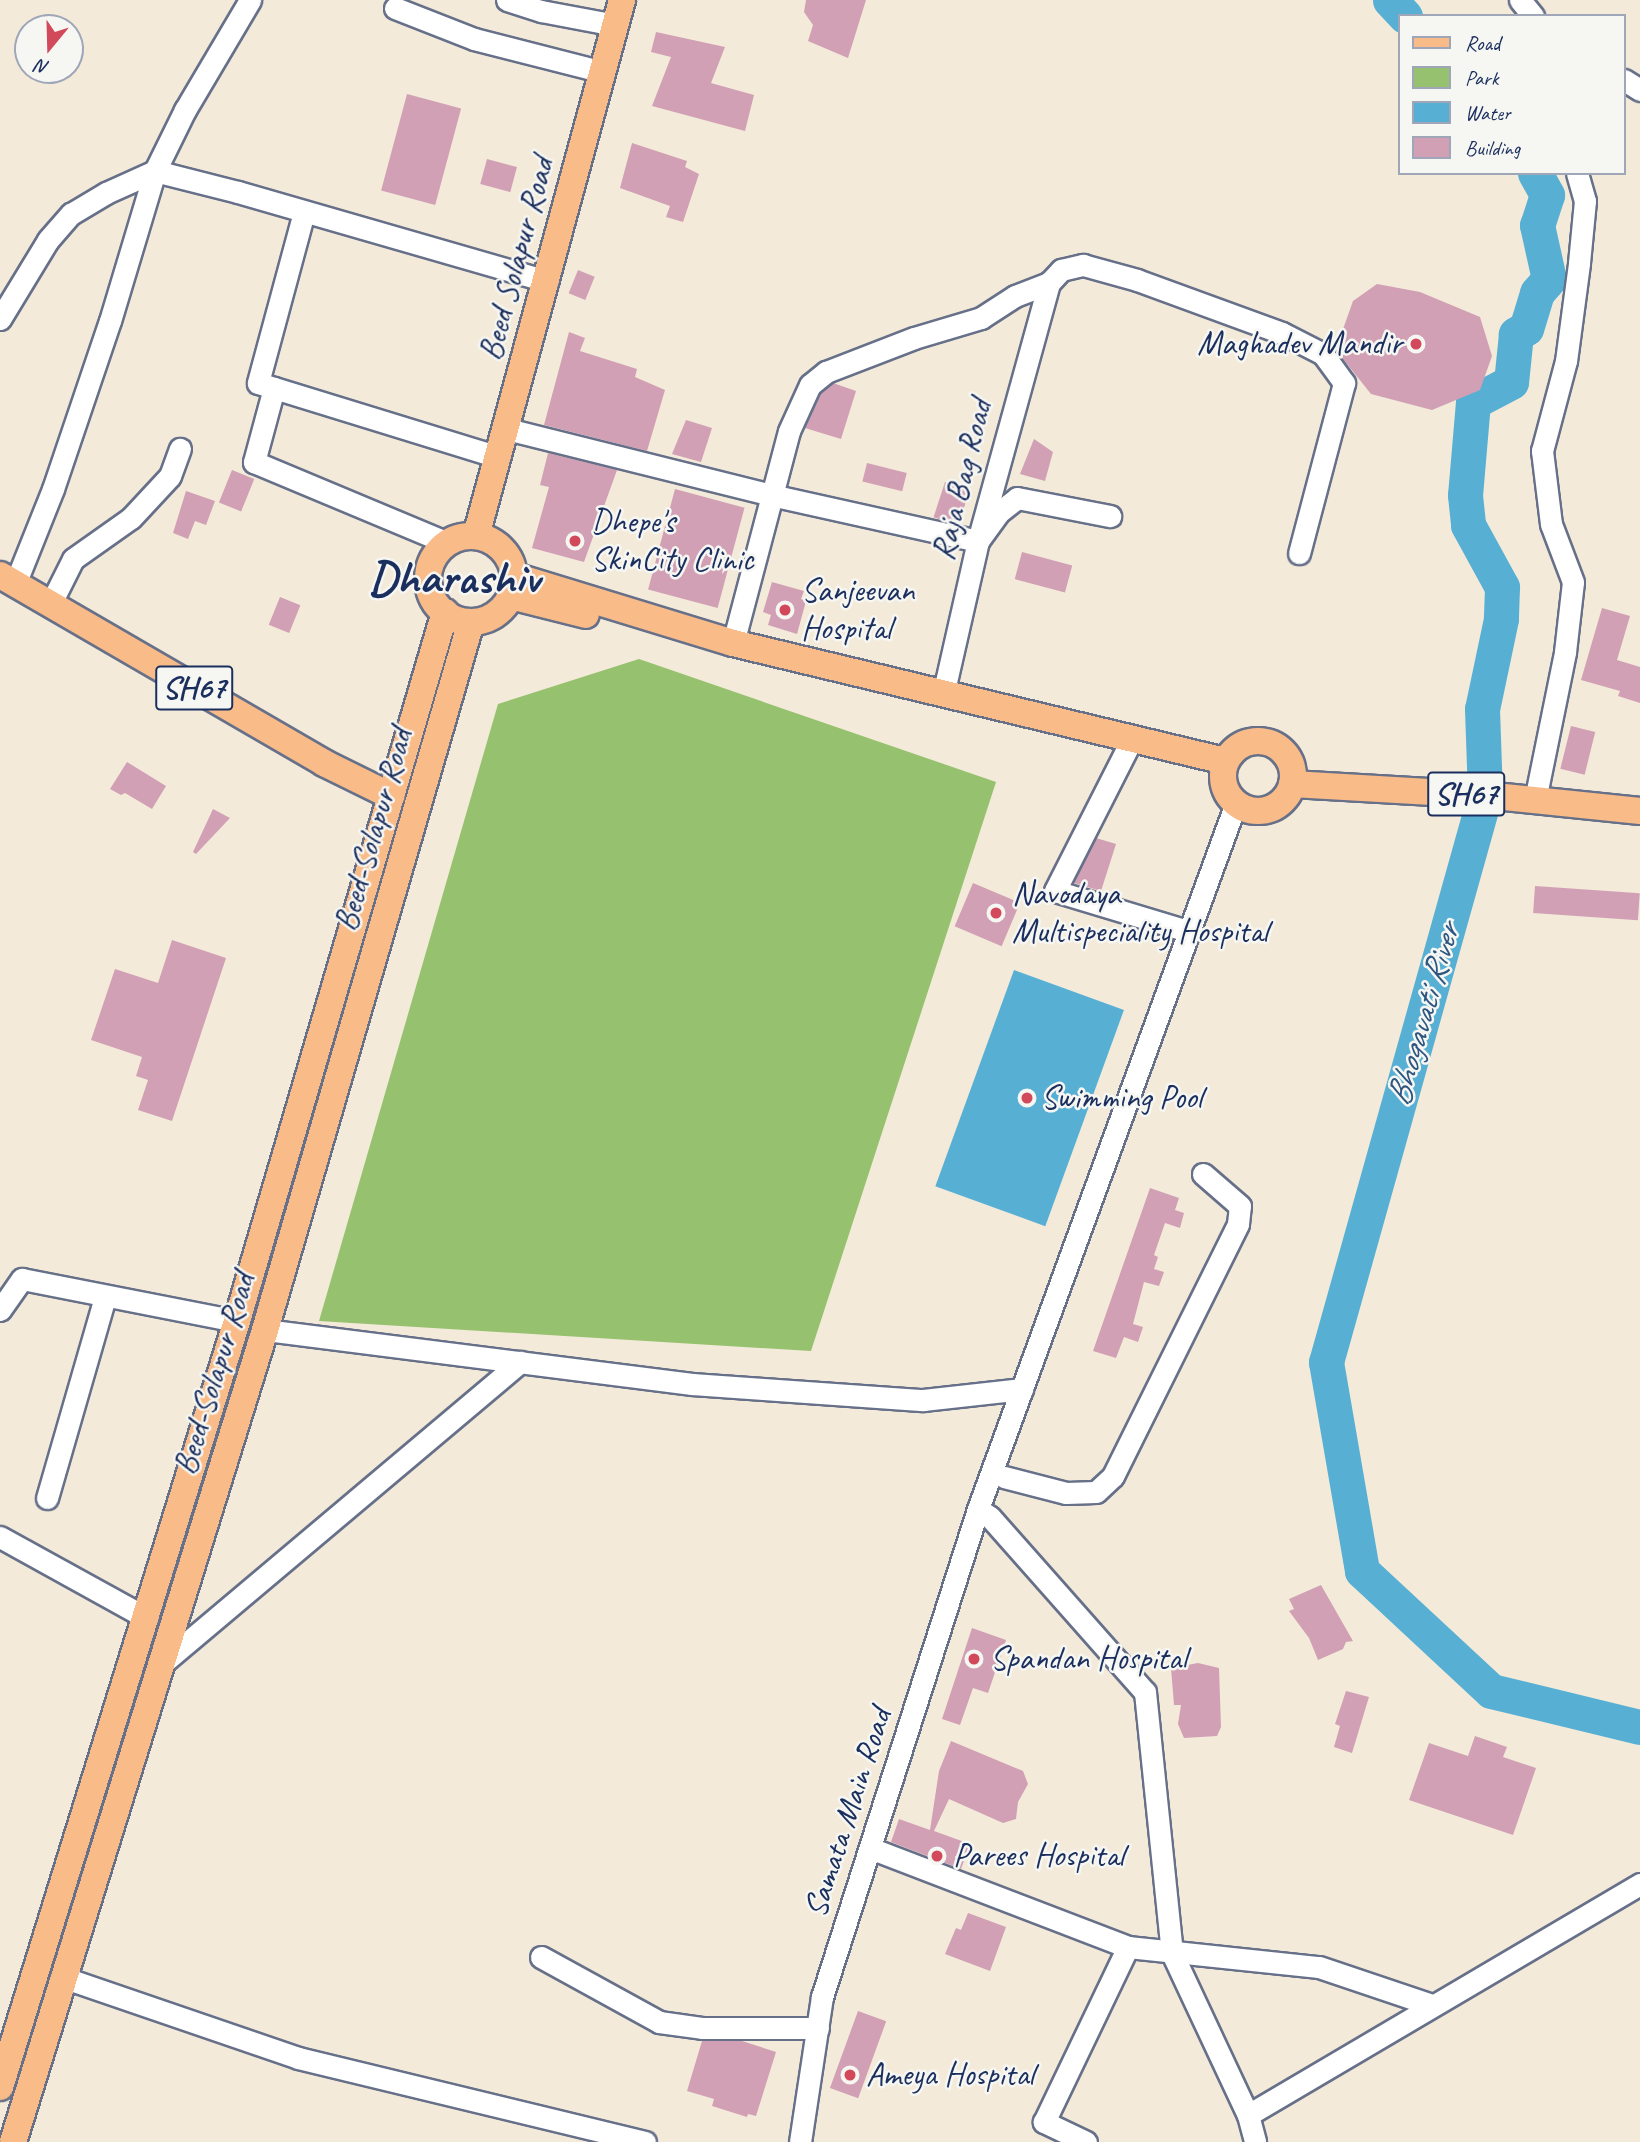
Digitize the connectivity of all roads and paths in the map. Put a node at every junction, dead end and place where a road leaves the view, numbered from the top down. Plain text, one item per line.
1 (250, 0) edge
2 (508, 0) edge
3 (1520, 0) edge
4 (395, 8) dead end
5 (619, 13) edge
6 (1531, 14) edge
7 (603, 72) junction
8 (155, 171) junction
9 (1578, 175) edge
10 (304, 212) junction
11 (547, 281) junction
12 (1048, 283) junction
13 (0, 319) edge
14 (274, 388) junction
15 (508, 429) junction
16 (180, 449) dead end
17 (499, 457) junction
18 (771, 495) junction
19 (1110, 516) dead end
20 (476, 536) junction
21 (978, 541) junction
22 (448, 543) junction
23 (1299, 553) dead end
24 (8, 580) edge
25 (512, 586) junction
26 (50, 605) junction
27 (445, 612) junction
28 (471, 622) junction
29 (733, 643) junction
30 (943, 695) junction
31 (1129, 745) junction
32 (1224, 767) junction
33 (1292, 784) junction
34 (391, 796) junction
35 (1535, 800) junction
36 (1241, 806) junction
37 (1640, 811) edge
38 (1191, 932) junction
39 (1203, 1174) dead end
40 (105, 1297) junction
41 (0, 1310) edge
42 (237, 1321) junction
43 (265, 1330) junction
44 (520, 1362) junction
45 (1022, 1390) junction
46 (1004, 1477) junction
47 (47, 1498) dead end
48 (984, 1513) junction
49 (0, 1537) edge
50 (147, 1618) junction
51 (164, 1662) junction
52 (870, 1848) junction
53 (1640, 1884) edge
54 (1128, 1947) junction
55 (1171, 1953) junction
56 (541, 1957) dead end
57 (65, 1978) junction
58 (1432, 2005) junction
59 (818, 2028) junction
60 (0, 2087) edge
61 (1248, 2116) junction
62 (13, 2142) edge
63 (645, 2142) edge
64 (800, 2142) edge
65 (1086, 2142) edge
66 (1255, 2142) edge

1 - 8 street
2 - 5 street
3 - 6 street
4 - 7 street
5 - 7 main road, Beed Solapur Road
7 - 11 main road, Beed Solapur Road
8 - 10 street
8 - 13 street
8 - 24 street
9 - 35 street
10 - 11 street
10 - 14 street
11 - 15 main road, Beed Solapur Road
12 - 18 street
12 - 21 street, Raja Bag Road
12 - 23 street
14 - 17 street
14 - 22 street
15 - 17 main road, Beed Solapur Road
15 - 18 street
16 - 26 street
17 - 20 main road, Beed Solapur Road
18 - 21 street
18 - 29 street
19 - 21 street
20 - 22 main road
20 - 25 main road
21 - 30 street, Raja Bag Road
22 - 27 main road
24 - 26 main road, SH67
25 - 28 main road
25 - 29 main road
25 - 31 main road
26 - 34 main road, SH67
27 - 28 main road
27 - 34 main road, Beed-Solapur Road
28 - 43 main road, Beed-Solapur Road
29 - 30 main road
30 - 31 main road
31 - 32 main road
31 - 38 street
32 - 33 main road
32 - 36 main road
33 - 35 main road, SH67
33 - 36 main road
34 - 42 main road, Beed-Solapur Road
35 - 37 main road, SH67
36 - 38 street
36 - 46 street
38 - 45 street
39 - 46 street
40 - 41 street
40 - 42 street
40 - 47 street
42 - 50 main road, Beed-Solapur Road
43 - 44 street
43 - 51 main road, Beed-Solapur Road
44 - 45 street
44 - 51 street
45 - 48 street
46 - 48 street
48 - 52 street, Samata Main Road
48 - 55 street
49 - 50 street
50 - 60 main road, Beed-Solapur Road
51 - 57 main road, Beed-Solapur Road
52 - 54 street
52 - 59 street, Samata Main Road
53 - 58 street
54 - 55 street
54 - 65 street
55 - 58 street
55 - 61 street
56 - 59 street
57 - 62 main road, Beed-Solapur Road
57 - 63 street
58 - 61 street
59 - 64 street, Samata Main Road
61 - 66 street

